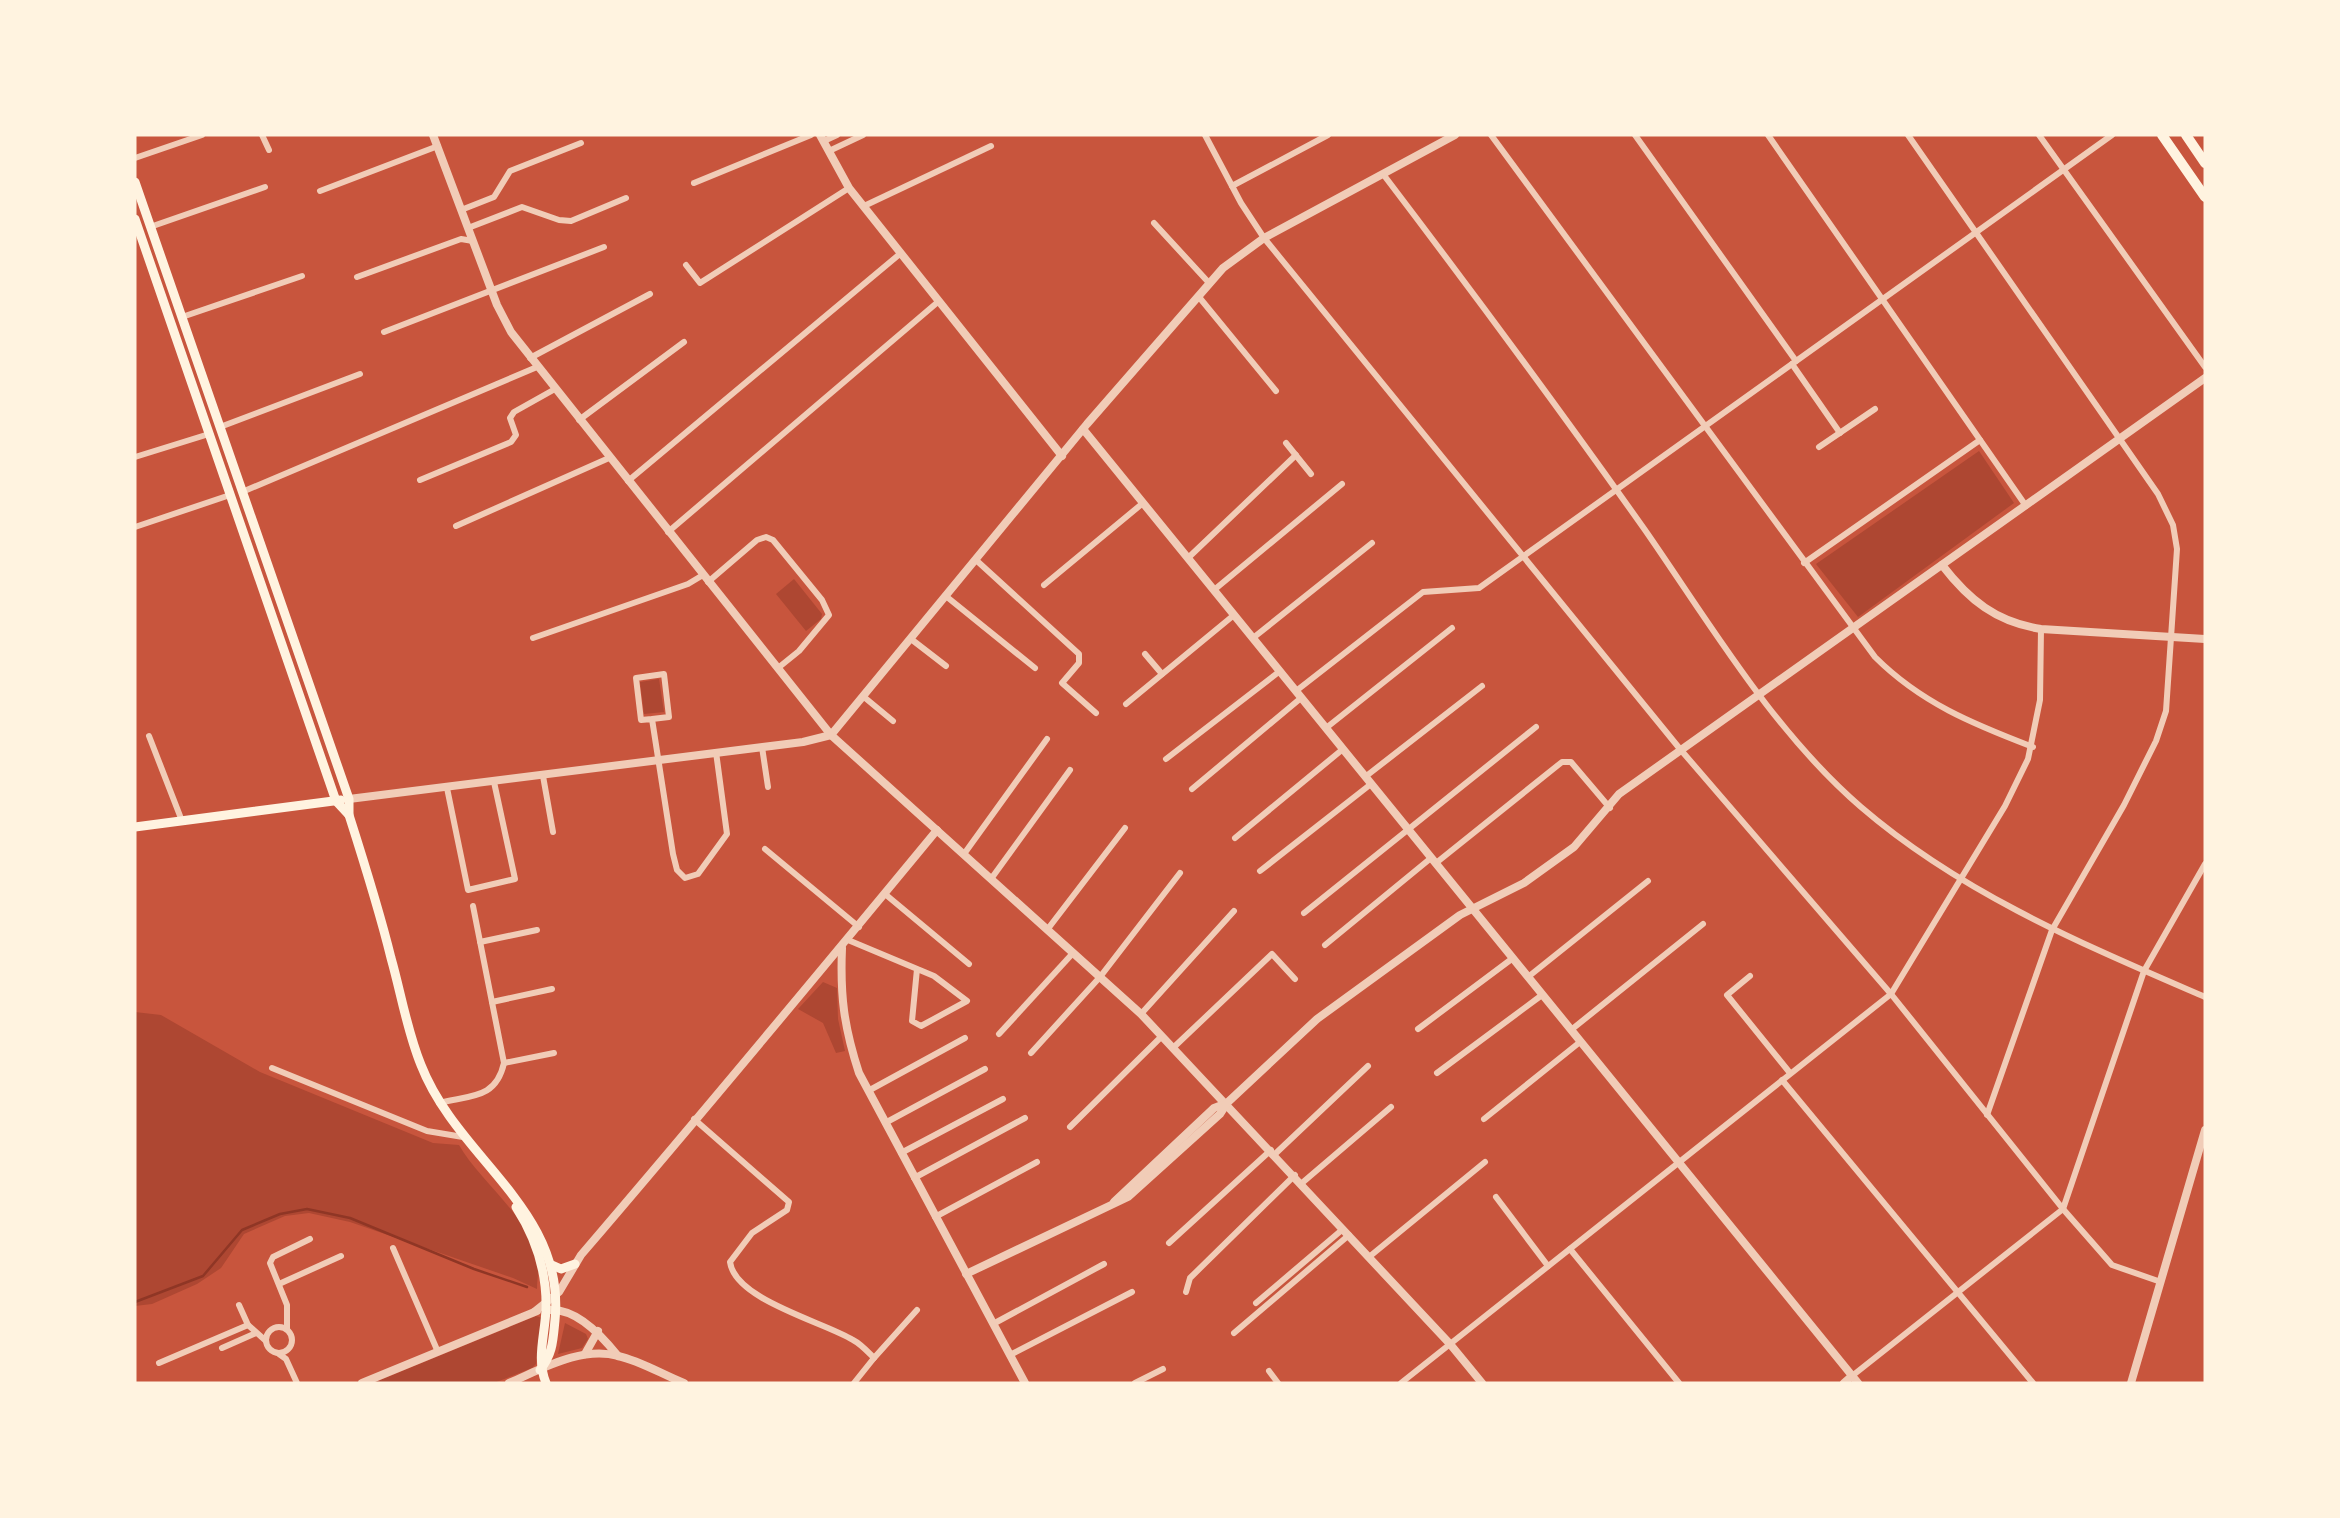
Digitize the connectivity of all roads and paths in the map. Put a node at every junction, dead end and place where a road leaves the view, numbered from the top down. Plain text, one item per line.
1 (202, 135) edge
2 (262, 135) edge
3 (433, 135) edge
4 (811, 135) edge
5 (837, 135) edge
6 (863, 135) edge
7 (1205, 135) edge
8 (1328, 135) edge
9 (1455, 135) edge
10 (1491, 135) edge
11 (1635, 135) edge
12 (1769, 135) edge
13 (1908, 135) edge
14 (2039, 135) edge
15 (2112, 135) edge
16 (2162, 135) edge
17 (2186, 135) edge
18 (822, 138) edge
19 (581, 143) dead end
20 (438, 146) junction
21 (991, 146) dead end
22 (269, 150) dead end
23 (829, 151) junction
24 (135, 158) edge
25 (2205, 163) edge
26 (2063, 169) junction
27 (1383, 174) junction
28 (135, 182) edge
29 (694, 183) dead end
30 (1232, 186) junction
31 (265, 187) dead end
32 (849, 188) junction
33 (320, 191) dead end
34 (2205, 197) edge
35 (626, 198) dead end
36 (864, 206) junction
37 (461, 210) junction
38 (135, 219) edge
39 (1154, 223) dead end
40 (150, 227) junction
41 (468, 229) junction
42 (1976, 232) junction
43 (1264, 238) junction
44 (461, 239) junction
45 (473, 242) junction
46 (604, 247) dead end
47 (901, 253) junction
48 (686, 265) dead end
49 (302, 276) dead end
50 (357, 277) dead end
51 (1210, 284) junction
52 (491, 290) junction
53 (650, 295) dead end
54 (1199, 297) junction
55 (1882, 299) junction
56 (939, 301) junction
57 (181, 317) junction
58 (384, 332) dead end
59 (684, 342) dead end
60 (530, 358) junction
61 (1794, 363) junction
62 (537, 367) junction
63 (2205, 368) edge
64 (360, 374) dead end
65 (2205, 379) edge
66 (555, 390) junction
67 (1276, 391) dead end
68 (1875, 409) dead end
69 (579, 420) junction
70 (1707, 425) junction
71 (220, 427) junction
72 (1083, 429) junction
73 (1840, 433) junction
74 (209, 434) junction
75 (2121, 438) junction
76 (1980, 440) junction
77 (1286, 443) dead end
78 (1819, 447) dead end
79 (1296, 455) junction
80 (1062, 456) junction
81 (135, 457) edge
82 (609, 458) junction
83 (1311, 474) dead end
84 (420, 480) dead end
85 (628, 481) junction
86 (1342, 484) dead end
87 (1617, 490) junction
88 (242, 492) junction
89 (230, 495) junction
90 (1143, 503) junction
91 (2026, 506) junction
92 (456, 526) dead end
93 (135, 527) edge
94 (668, 532) junction
95 (1372, 543) dead end
96 (1524, 555) junction
97 (1188, 558) junction
98 (976, 560) junction
99 (1804, 563) junction
100 (1942, 565) junction
101 (706, 578) junction
102 (1044, 585) dead end
103 (1214, 590) junction
104 (947, 597) junction
105 (1234, 615) junction
106 (1452, 628) dead end
107 (1853, 628) junction
108 (2041, 629) junction
109 (2172, 637) junction
110 (533, 638) dead end
111 (1253, 638) junction
112 (911, 639) junction
113 (2205, 639) edge
114 (1145, 653) dead end
115 (946, 666) dead end
116 (778, 668) junction
117 (1035, 668) dead end
118 (1280, 671) junction
119 (1162, 674) junction
120 (1482, 686) dead end
121 (1298, 694) junction
122 (1760, 694) junction
123 (864, 697) junction
124 (1126, 704) dead end
125 (1096, 713) dead end
126 (652, 719) junction
127 (894, 721) dead end
128 (1536, 727) dead end
129 (1326, 728) junction
130 (831, 735) junction
131 (149, 736) dead end
132 (1047, 739) dead end
133 (762, 747) junction
134 (2033, 747) junction
135 (1343, 749) junction
136 (1680, 749) junction
137 (716, 752) junction
138 (1166, 759) dead end
139 (657, 761) junction
140 (1070, 770) dead end
141 (543, 776) junction
142 (1368, 780) junction
143 (494, 782) junction
144 (768, 787) dead end
145 (447, 788) junction
146 (1192, 789) dead end
147 (349, 799) junction
148 (335, 801) junction
149 (1610, 808) junction
150 (349, 815) junction
151 (182, 821) junction
152 (135, 827) edge
153 (1125, 828) dead end
154 (1407, 829) junction
155 (937, 830) junction
156 (552, 832) dead end
157 (1235, 838) dead end
158 (765, 849) dead end
159 (964, 854) junction
160 (1433, 861) junction
161 (2205, 864) edge
162 (1260, 871) dead end
163 (1180, 873) dead end
164 (1960, 877) junction
165 (991, 879) junction
166 (1648, 881) dead end
167 (885, 894) junction
168 (473, 906) dead end
169 (1472, 908) junction
170 (1234, 911) dead end
171 (1304, 913) dead end
172 (1703, 924) dead end
173 (859, 927) junction
174 (537, 930) dead end
175 (1047, 930) junction
176 (2052, 930) junction
177 (848, 940) junction
178 (480, 942) junction
179 (1325, 945) dead end
180 (842, 948) junction
181 (1073, 953) junction
182 (1513, 958) junction
183 (969, 964) dead end
184 (827, 966) junction
185 (917, 969) junction
186 (2144, 971) junction
187 (1750, 975) dead end
188 (1100, 977) junction
189 (1528, 977) junction
190 (1295, 979) dead end
191 (839, 983) junction
192 (552, 989) dead end
193 (1891, 994) junction
194 (1542, 995) junction
195 (2205, 997) edge
196 (492, 1002) junction
197 (1141, 1014) junction
198 (1418, 1029) dead end
199 (1571, 1030) junction
200 (999, 1034) dead end
201 (1162, 1036) junction
202 (965, 1038) dead end
203 (1580, 1042) junction
204 (1174, 1047) junction
205 (554, 1053) dead end
206 (1031, 1053) dead end
207 (504, 1063) junction
208 (1367, 1066) dead end
209 (272, 1069) dead end
210 (985, 1069) dead end
211 (1437, 1073) dead end
212 (1790, 1073) junction
213 (1782, 1080) junction
214 (868, 1091) junction
215 (1003, 1099) dead end
216 (439, 1103) junction
217 (1227, 1103) junction
218 (1391, 1107) dead end
219 (1987, 1115) junction
220 (1025, 1118) dead end
221 (694, 1119) junction
222 (1484, 1119) dead end
223 (885, 1123) junction
224 (1070, 1127) dead end
225 (2205, 1130) edge
226 (463, 1137) junction
227 (1273, 1152) junction
228 (901, 1153) junction
229 (1037, 1162) dead end
230 (1485, 1162) dead end
231 (1678, 1162) junction
232 (1295, 1175) junction
233 (497, 1178) junction
234 (914, 1178) junction
235 (1302, 1184) junction
236 (1496, 1197) dead end
237 (2063, 1209) junction
238 (935, 1217) junction
239 (1346, 1232) junction
240 (310, 1239) dead end
241 (1169, 1243) dead end
242 (393, 1248) dead end
243 (1570, 1249) junction
244 (341, 1256) dead end
245 (1369, 1258) junction
246 (575, 1264) junction
247 (1104, 1264) dead end
248 (552, 1265) junction
249 (1548, 1266) junction
250 (966, 1274) junction
251 (2161, 1282) junction
252 (279, 1284) junction
253 (1132, 1292) dead end
254 (1186, 1292) dead end
255 (1957, 1294) junction
256 (555, 1296) junction
257 (1256, 1303) dead end
258 (239, 1306) dead end
259 (549, 1308) junction
260 (916, 1310) dead end
261 (993, 1324) junction
262 (248, 1325) junction
263 (284, 1326) junction
264 (598, 1331) junction
265 (1234, 1333) dead end
266 (262, 1336) junction
267 (1450, 1344) junction
268 (222, 1348) dead end
269 (438, 1352) junction
270 (584, 1354) junction
271 (287, 1355) junction
272 (1010, 1355) junction
273 (618, 1356) junction
274 (874, 1358) junction
275 (159, 1363) dead end
276 (1163, 1369) dead end
277 (540, 1370) junction
278 (1269, 1371) dead end
279 (1855, 1380) edge
280 (297, 1383) edge
281 (362, 1383) edge
282 (509, 1383) edge
283 (546, 1383) edge
284 (684, 1383) edge
285 (854, 1383) edge
286 (1025, 1383) edge
287 (1135, 1383) edge
288 (1278, 1383) edge
289 (1401, 1383) edge
290 (1482, 1383) edge
291 (1679, 1383) edge
292 (1843, 1383) edge
293 (2033, 1383) edge
294 (2131, 1383) edge

1 - 24 street
2 - 22 street
3 - 20 street
4 - 29 street
5 - 18 street
6 - 23 street
7 - 30 street
8 - 30 street
9 - 27 street
10 - 70 street
11 - 61 street
12 - 55 street
13 - 42 street
14 - 26 street
15 - 26 street
16 - 34 main road
17 - 25 main road
18 - 23 street
19 - 37 street
20 - 33 street
20 - 37 street
21 - 36 street
23 - 32 street
26 - 42 street
26 - 63 street
27 - 43 street
27 - 87 street
28 - 40 main road
30 - 43 street
31 - 40 street
32 - 36 street
32 - 48 street
35 - 41 street
36 - 47 street
37 - 41 street
38 - 74 main road
39 - 51 street
40 - 57 main road
41 - 44 street
41 - 45 street
42 - 55 street
42 - 75 street
43 - 51 street
43 - 96 street
44 - 45 street
44 - 50 street
45 - 52 street
46 - 52 street
47 - 56 street
47 - 85 street
49 - 57 street
51 - 54 street
52 - 58 street
52 - 60 street
53 - 60 street
54 - 67 street
54 - 72 street
55 - 61 street
55 - 76 street
56 - 80 street
56 - 94 street
57 - 71 main road
59 - 69 street
60 - 62 street
61 - 70 street
61 - 73 street
62 - 66 street
62 - 88 street
64 - 71 street
65 - 75 street
66 - 69 street
66 - 84 street
68 - 73 street
69 - 82 street
70 - 87 street
70 - 99 street
71 - 88 main road
72 - 80 street
72 - 90 street
73 - 78 street
74 - 81 street
74 - 89 main road
75 - 91 street
75 - 109 street
76 - 91 street
76 - 99 street
77 - 79 street
79 - 83 street
79 - 97 street
80 - 98 street
82 - 85 street
82 - 92 street
85 - 94 street
86 - 103 street
87 - 96 street
87 - 122 street
88 - 147 main road
89 - 93 street
89 - 148 main road
90 - 97 street
90 - 102 street
91 - 100 street
94 - 101 street
95 - 111 street
96 - 121 street
96 - 136 street
97 - 103 street
98 - 104 street
98 - 125 street
99 - 107 street
100 - 107 street
100 - 108 street
101 - 110 street
101 - 116 street
101 - 116 street
103 - 105 street
104 - 112 street
104 - 117 street
105 - 111 street
105 - 119 street
106 - 129 street
107 - 122 street
107 - 134 street
108 - 109 street
108 - 134 street
109 - 113 street
109 - 176 street
111 - 118 street
112 - 115 street
112 - 123 street
114 - 119 street
116 - 130 street
118 - 121 street
118 - 138 street
119 - 124 street
120 - 142 street
121 - 129 street
121 - 146 street
122 - 136 street
122 - 164 street
123 - 127 street
123 - 130 street
126 - 126 street
126 - 139 street
128 - 154 street
129 - 135 street
130 - 133 street
130 - 155 street
131 - 151 street
132 - 159 street
133 - 137 street
133 - 144 street
134 - 164 street
135 - 142 street
135 - 157 street
136 - 149 street
136 - 193 street
137 - 139 street
137 - 139 street
139 - 141 street
140 - 165 street
141 - 143 street
141 - 156 street
142 - 154 street
142 - 162 street
143 - 145 street
143 - 145 street
145 - 147 street
147 - 148 main road
147 - 150 main road
148 - 150 main road
148 - 151 main road
149 - 160 street
149 - 169 street
150 - 216 main road
151 - 152 main road
153 - 175 street
154 - 160 street
154 - 171 street
155 - 159 street
155 - 167 street
158 - 173 street
159 - 165 street
160 - 169 street
160 - 179 street
161 - 186 street
163 - 188 street
164 - 176 street
164 - 193 street
165 - 175 street
166 - 189 street
167 - 173 street
167 - 183 street
168 - 178 street
169 - 182 street
169 - 217 street
170 - 197 street
172 - 199 street
173 - 177 street
174 - 178 street
175 - 181 street
176 - 186 street
176 - 219 street
177 - 180 street
177 - 185 street
178 - 196 street
180 - 184 street
180 - 191 street
181 - 188 street
181 - 200 street
182 - 189 street
182 - 198 street
184 - 191 street
184 - 221 street
185 - 185 street
186 - 195 street
186 - 237 street
187 - 212 street
188 - 197 street
188 - 206 street
189 - 194 street
190 - 204 street
191 - 214 street
192 - 196 street
193 - 212 street
193 - 219 street
194 - 199 street
194 - 211 street
196 - 207 street
197 - 201 street
199 - 203 street
201 - 204 street
201 - 224 street
202 - 214 street
203 - 222 street
203 - 231 street
204 - 217 street
205 - 207 street
207 - 216 street
208 - 227 street
209 - 226 street
210 - 223 street
212 - 213 street
213 - 231 street
213 - 255 street
214 - 223 street
215 - 228 street
216 - 226 main road
217 - 227 street
217 - 250 street
218 - 235 street
219 - 237 street
220 - 234 street
221 - 246 street
221 - 274 street
223 - 228 street
225 - 251 street
226 - 233 main road
227 - 232 street
227 - 241 street
228 - 234 street
229 - 238 street
230 - 245 street
231 - 243 street
231 - 279 street
232 - 235 street
232 - 254 street
233 - 248 main road
233 - 259 main road
234 - 238 street
235 - 239 street
236 - 249 street
237 - 251 street
237 - 255 street
238 - 250 street
239 - 245 street
239 - 257 street
239 - 265 street
240 - 252 street
242 - 269 street
243 - 249 street
243 - 291 street
244 - 252 street
245 - 267 street
246 - 248 main road
246 - 256 street
247 - 261 street
248 - 256 main road
249 - 267 street
250 - 261 street
251 - 294 street
252 - 263 street
253 - 272 street
255 - 279 street
255 - 293 street
256 - 259 main road
258 - 262 street
259 - 264 street
259 - 269 street
259 - 277 main road
260 - 274 street
261 - 272 street
262 - 266 street
262 - 275 street
263 - 266 street
263 - 271 street
264 - 270 street
264 - 273 street
266 - 268 street
266 - 271 street
267 - 289 street
267 - 290 street
269 - 281 street
270 - 273 street
270 - 277 street
271 - 280 street
272 - 286 street
273 - 284 street
274 - 285 street
276 - 287 street
277 - 282 street
277 - 283 main road
278 - 288 street
279 - 292 street

